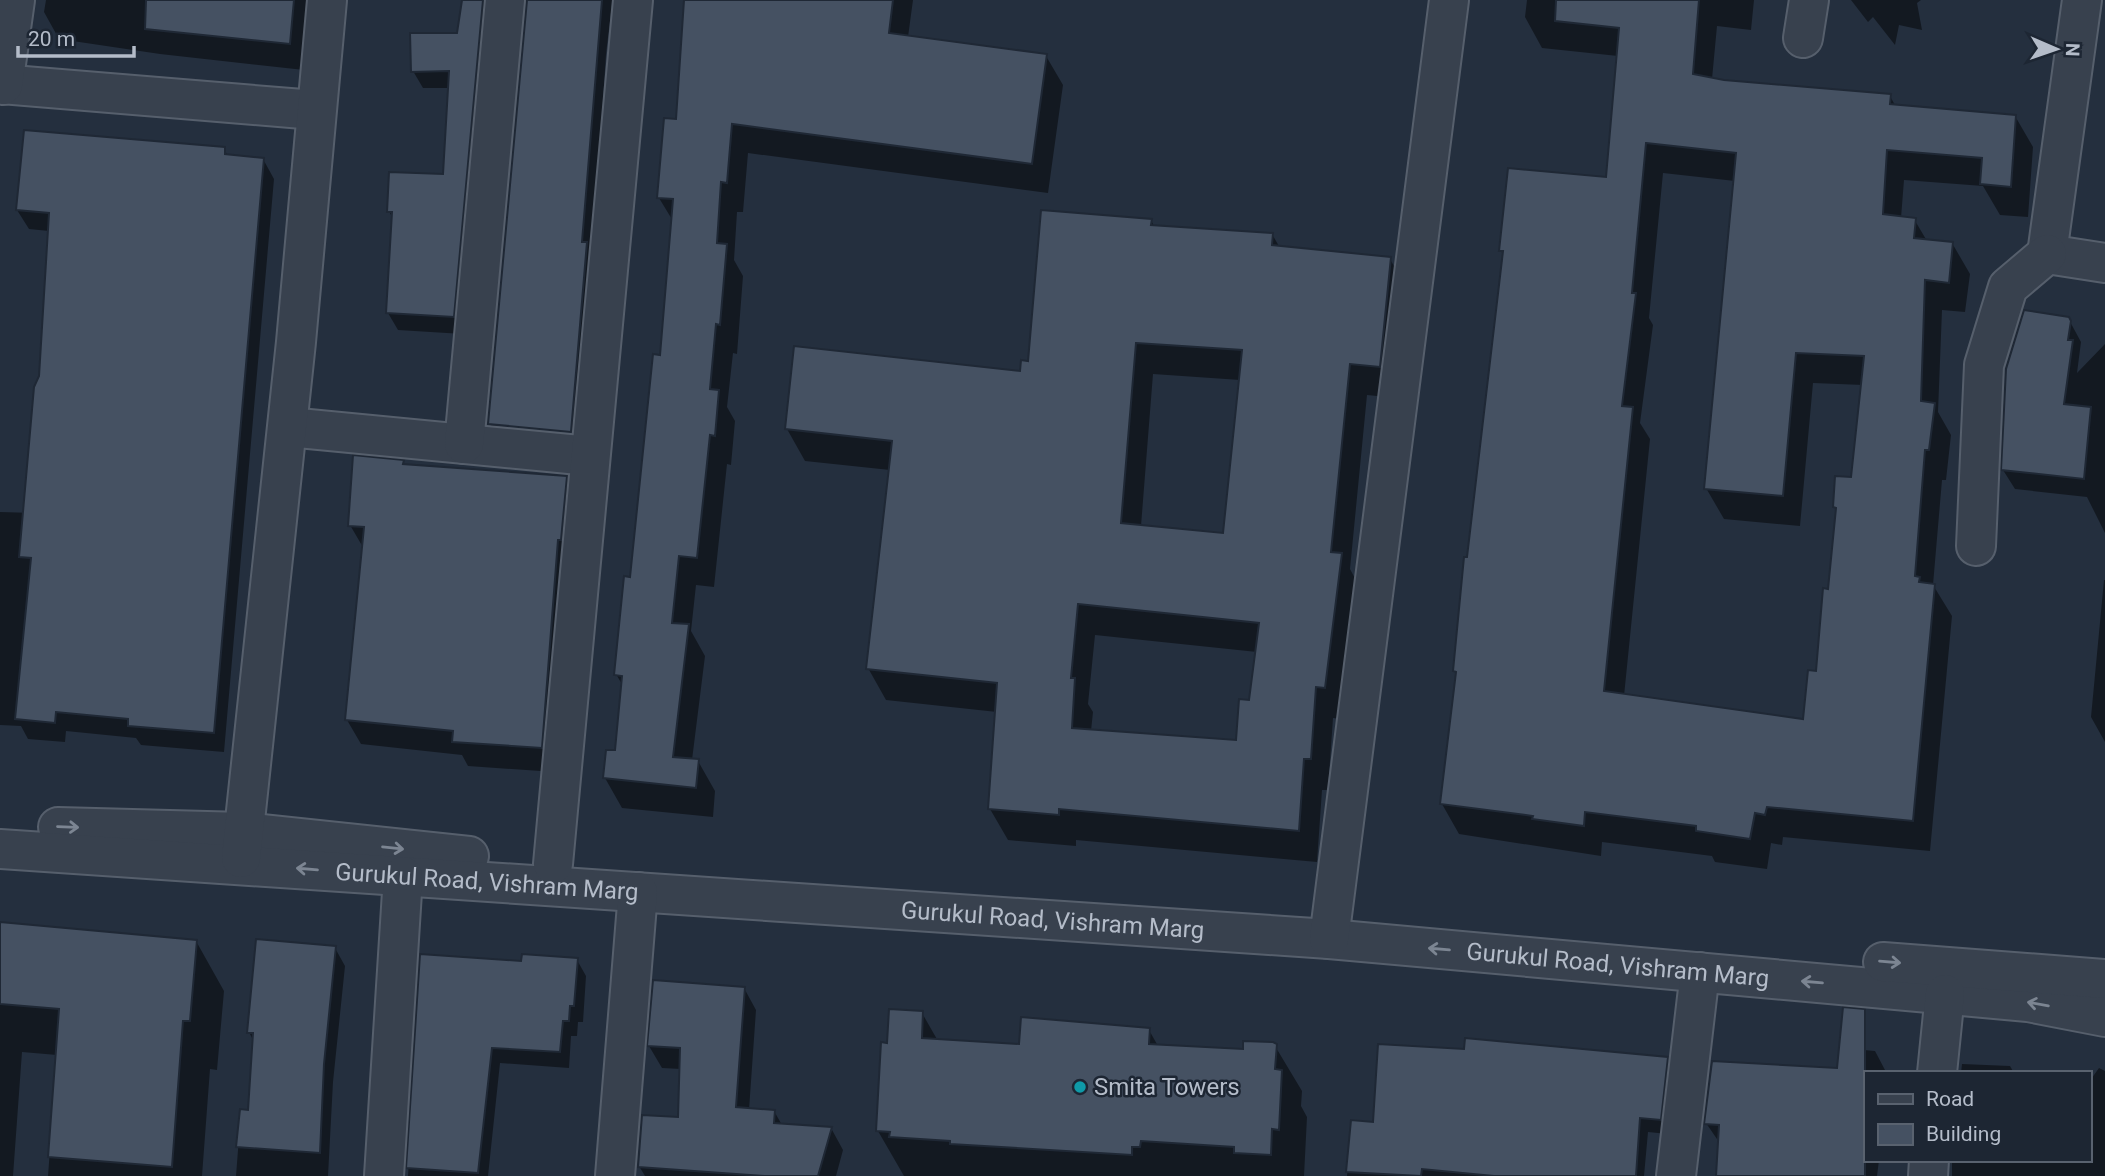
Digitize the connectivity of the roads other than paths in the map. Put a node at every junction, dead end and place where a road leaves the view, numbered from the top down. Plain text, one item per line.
1 (15, 0) edge
2 (327, 0) edge
3 (505, 0) edge
4 (633, 0) edge
5 (1449, 0) edge
6 (1808, 0) edge
7 (2082, 0) edge
8 (1803, 38) dead end
9 (2, 84) edge
10 (316, 110) junction
11 (2048, 254) junction
12 (2105, 263) edge
13 (288, 427) junction
14 (464, 444) junction
15 (590, 456) junction
16 (1976, 546) dead end
17 (0, 825) edge
18 (242, 848) junction
19 (0, 849) edge
20 (553, 864) junction
21 (403, 876) junction
22 (638, 892) junction
23 (1331, 927) junction
24 (1700, 972) junction
25 (2105, 979) edge
26 (1945, 994) junction
27 (2105, 1017) edge
28 (1937, 1071) edge
29 (384, 1176) edge
30 (615, 1176) edge
31 (1676, 1176) edge

1 - 9 street
2 - 10 street
3 - 14 street
4 - 15 street
5 - 23 street
6 - 8 street
7 - 11 street
9 - 10 street
10 - 13 street
11 - 12 street
11 - 16 street
13 - 14 street
13 - 18 street
14 - 15 street
15 - 20 street
17 -> 18 street, Gurukul Road, Vishram Marg
18 - 19 street, Gurukul Road, Vishram Marg
18 -> 20 street, Gurukul Road, Vishram Marg
21 -> 18 street, Gurukul Road, Vishram Marg
20 - 23 street, Gurukul Road, Vishram Marg
21 - 22 street, Gurukul Road, Vishram Marg
21 - 29 street
22 - 23 street, Gurukul Road, Vishram Marg
22 - 30 street
24 -> 23 street, Gurukul Road, Vishram Marg
23 -> 25 street, Gurukul Road, Vishram Marg
26 -> 24 street, Gurukul Road, Vishram Marg
24 - 31 street
27 -> 26 street, Gurukul Road, Vishram Marg
26 - 28 street

